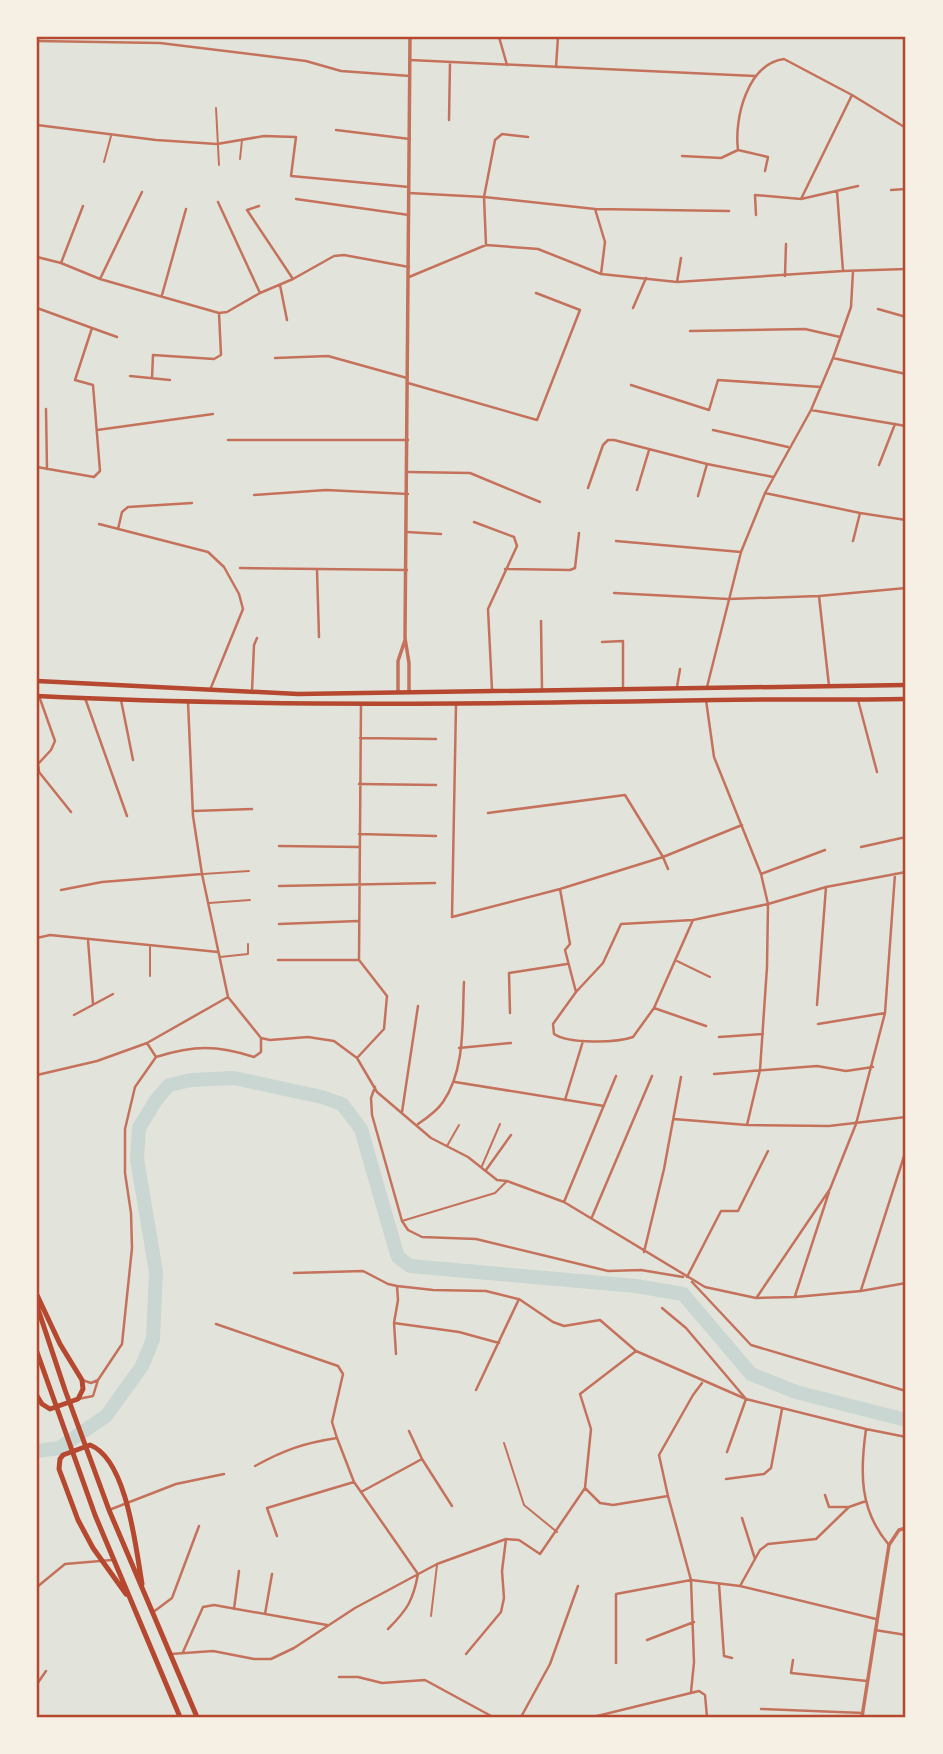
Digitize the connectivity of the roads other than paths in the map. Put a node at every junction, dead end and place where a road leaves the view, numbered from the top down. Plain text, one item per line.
1 (161, 37) edge
2 (410, 37) edge
3 (499, 37) edge
4 (558, 37) edge
5 (37, 41) edge
6 (160, 43) junction
7 (410, 60) junction
8 (450, 61) junction
9 (507, 65) junction
10 (556, 67) junction
11 (410, 76) junction
12 (755, 76) junction
13 (852, 95) junction
14 (216, 108) dead end
15 (449, 120) dead end
16 (37, 125) edge
17 (906, 128) edge
18 (336, 130) dead end
19 (111, 135) junction
20 (528, 138) dead end
21 (410, 139) junction
22 (242, 140) junction
23 (217, 144) junction
24 (738, 150) junction
25 (682, 156) dead end
26 (240, 159) dead end
27 (104, 162) dead end
28 (219, 164) dead end
29 (765, 171) dead end
30 (858, 186) dead end
31 (409, 187) junction
32 (906, 188) edge
33 (891, 190) dead end
34 (837, 191) junction
35 (142, 192) dead end
36 (409, 193) junction
37 (484, 197) junction
38 (296, 199) dead end
39 (801, 199) junction
40 (218, 202) dead end
41 (83, 206) dead end
42 (258, 206) dead end
43 (186, 209) dead end
44 (595, 209) junction
45 (729, 211) dead end
46 (410, 215) junction
47 (756, 215) dead end
48 (786, 244) dead end
49 (486, 245) junction
50 (37, 257) edge
51 (681, 258) dead end
52 (61, 263) junction
53 (409, 267) junction
54 (906, 270) edge
55 (843, 271) junction
56 (853, 271) junction
57 (601, 274) junction
58 (785, 275) junction
59 (409, 277) junction
60 (646, 278) junction
61 (100, 279) junction
62 (293, 279) junction
63 (677, 282) junction
64 (280, 285) junction
65 (260, 293) junction
66 (536, 293) dead end
67 (162, 295) junction
68 (37, 308) edge
69 (633, 308) dead end
70 (878, 309) dead end
71 (219, 313) junction
72 (906, 317) edge
73 (286, 320) dead end
74 (92, 328) junction
75 (690, 331) dead end
76 (117, 337) dead end
77 (840, 337) junction
78 (275, 358) dead end
79 (833, 358) junction
80 (906, 374) edge
81 (130, 376) dead end
82 (152, 378) junction
83 (170, 380) dead end
84 (408, 380) junction
85 (632, 385) dead end
86 (821, 387) junction
87 (46, 409) dead end
88 (811, 410) junction
89 (213, 414) dead end
90 (895, 424) junction
91 (906, 426) edge
92 (97, 430) junction
93 (713, 430) dead end
94 (228, 440) dead end
95 (408, 440) junction
96 (788, 447) junction
97 (649, 450) junction
98 (707, 464) junction
99 (879, 465) dead end
100 (37, 467) edge
101 (47, 469) junction
102 (408, 472) junction
103 (773, 477) junction
104 (588, 488) dead end
105 (637, 490) dead end
106 (765, 493) junction
107 (408, 494) junction
108 (254, 495) dead end
109 (698, 496) dead end
110 (540, 502) dead end
111 (192, 503) dead end
112 (860, 513) junction
113 (906, 520) edge
114 (474, 522) dead end
115 (99, 524) dead end
116 (118, 529) junction
117 (407, 532) junction
118 (579, 533) dead end
119 (441, 534) dead end
120 (616, 541) dead end
121 (853, 541) dead end
122 (741, 552) junction
123 (240, 568) dead end
124 (317, 569) junction
125 (505, 569) junction
126 (407, 570) junction
127 (906, 588) edge
128 (614, 593) dead end
129 (819, 596) junction
130 (728, 599) junction
131 (541, 621) dead end
132 (319, 637) dead end
133 (257, 638) dead end
134 (405, 638) junction
135 (602, 642) dead end
136 (680, 669) dead end
137 (37, 681) edge
138 (906, 685) edge
139 (829, 686) junction
140 (677, 687) junction
141 (623, 688) junction
142 (706, 688) junction
143 (542, 689) junction
144 (210, 690) junction
145 (492, 690) junction
146 (252, 691) junction
147 (398, 692) junction
148 (409, 692) junction
149 (38, 696) edge
150 (85, 698) junction
151 (906, 699) edge
152 (121, 700) junction
153 (706, 700) junction
154 (858, 700) junction
155 (188, 702) junction
156 (361, 704) junction
157 (398, 705) junction
158 (410, 705) junction
159 (456, 705) junction
160 (360, 738) junction
161 (436, 739) dead end
162 (133, 760) dead end
163 (877, 772) dead end
164 (359, 784) junction
165 (436, 785) dead end
166 (253, 809) dead end
167 (193, 811) junction
168 (71, 812) dead end
169 (488, 813) dead end
170 (127, 816) dead end
171 (742, 825) junction
172 (359, 834) junction
173 (436, 836) dead end
174 (906, 837) edge
175 (279, 846) dead end
176 (359, 847) junction
177 (861, 847) dead end
178 (825, 850) dead end
179 (663, 858) junction
180 (668, 869) dead end
181 (248, 871) dead end
182 (906, 872) edge
183 (202, 874) junction
184 (761, 874) junction
185 (895, 874) junction
186 (435, 883) dead end
187 (359, 884) junction
188 (279, 886) dead end
189 (826, 887) junction
190 (560, 889) junction
191 (61, 890) dead end
192 (250, 900) dead end
193 (208, 903) junction
194 (768, 904) junction
195 (693, 920) junction
196 (358, 921) junction
197 (279, 924) dead end
198 (37, 939) edge
199 (88, 940) junction
200 (248, 944) dead end
201 (150, 946) junction
202 (218, 952) junction
203 (219, 957) junction
204 (278, 960) dead end
205 (359, 960) junction
206 (676, 961) junction
207 (567, 964) junction
208 (150, 976) dead end
209 (710, 977) dead end
210 (464, 982) dead end
211 (576, 992) junction
212 (113, 993) dead end
213 (228, 997) junction
214 (93, 1004) junction
215 (817, 1005) dead end
216 (418, 1006) dead end
217 (654, 1008) junction
218 (510, 1013) dead end
219 (886, 1013) junction
220 (74, 1015) dead end
221 (818, 1024) dead end
222 (706, 1026) dead end
223 (763, 1034) junction
224 (719, 1037) dead end
225 (261, 1038) junction
226 (583, 1041) junction
227 (147, 1043) junction
228 (511, 1043) dead end
229 (459, 1048) junction
230 (156, 1057) junction
231 (357, 1058) junction
232 (873, 1067) junction
233 (760, 1070) junction
234 (714, 1074) dead end
235 (37, 1075) edge
236 (616, 1076) dead end
237 (652, 1076) dead end
238 (681, 1077) dead end
239 (454, 1082) junction
240 (375, 1087) junction
241 (565, 1100) junction
242 (604, 1106) junction
243 (402, 1112) junction
244 (906, 1118) edge
245 (674, 1119) junction
246 (418, 1124) junction
247 (500, 1124) dead end
248 (856, 1124) junction
249 (459, 1125) dead end
250 (747, 1125) junction
251 (511, 1135) dead end
252 (447, 1147) junction
253 (906, 1150) edge
254 (768, 1151) dead end
255 (481, 1167) junction
256 (486, 1170) junction
257 (507, 1181) junction
258 (830, 1189) junction
259 (564, 1202) junction
260 (592, 1217) junction
261 (402, 1221) junction
262 (644, 1252) junction
263 (294, 1273) dead end
264 (687, 1277) junction
265 (906, 1283) edge
266 (397, 1286) junction
267 (861, 1291) junction
268 (37, 1295) edge
269 (795, 1297) junction
270 (756, 1298) junction
271 (519, 1299) junction
272 (37, 1306) edge
273 (662, 1308) dead end
274 (394, 1323) junction
275 (216, 1324) dead end
276 (499, 1343) junction
277 (636, 1351) junction
278 (37, 1352) edge
279 (396, 1354) dead end
280 (82, 1380) junction
281 (99, 1380) junction
282 (703, 1382) junction
283 (476, 1390) dead end
284 (906, 1391) edge
285 (37, 1396) edge
286 (78, 1399) junction
287 (746, 1399) junction
288 (782, 1409) junction
289 (866, 1429) junction
290 (409, 1431) dead end
291 (906, 1437) edge
292 (337, 1438) junction
293 (505, 1443) dead end
294 (727, 1452) dead end
295 (422, 1460) junction
296 (255, 1466) dead end
297 (224, 1474) dead end
298 (726, 1479) dead end
299 (354, 1482) junction
300 (585, 1488) junction
301 (361, 1492) junction
302 (825, 1495) dead end
303 (668, 1496) junction
304 (866, 1501) junction
305 (127, 1504) junction
306 (452, 1506) dead end
307 (849, 1507) junction
308 (109, 1510) junction
309 (741, 1518) dead end
310 (199, 1526) dead end
311 (906, 1528) edge
312 (557, 1532) junction
313 (277, 1536) dead end
314 (506, 1539) junction
315 (889, 1545) junction
316 (755, 1559) junction
317 (116, 1560) junction
318 (103, 1561) junction
319 (437, 1564) junction
320 (239, 1570) dead end
321 (272, 1574) dead end
322 (418, 1574) junction
323 (691, 1580) junction
324 (719, 1584) junction
325 (578, 1586) dead end
326 (37, 1587) edge
327 (740, 1587) junction
328 (144, 1594) junction
329 (132, 1601) junction
330 (234, 1609) junction
331 (152, 1613) junction
332 (265, 1614) junction
333 (431, 1616) dead end
334 (877, 1619) junction
335 (694, 1622) junction
336 (327, 1625) junction
337 (388, 1629) dead end
338 (874, 1629) junction
339 (906, 1635) edge
340 (647, 1640) dead end
341 (183, 1652) junction
342 (170, 1654) junction
343 (466, 1654) dead end
344 (732, 1658) dead end
345 (793, 1660) dead end
346 (616, 1663) dead end
347 (46, 1671) dead end
348 (339, 1677) dead end
349 (867, 1681) junction
350 (37, 1684) edge
351 (691, 1692) junction
352 (761, 1709) dead end
353 (484, 1713) junction
354 (862, 1715) edge
355 (180, 1717) edge
356 (197, 1717) edge
357 (480, 1717) edge
358 (493, 1717) edge
359 (521, 1717) edge
360 (593, 1717) edge
361 (707, 1717) edge

1 - 6 street
2 - 7 street
3 - 9 street
4 - 10 street
5 - 6 street
6 - 11 street
7 - 8 street
7 - 11 street
8 - 9 street
8 - 15 street
9 - 10 street
10 - 12 street
11 - 21 street
12 - 13 street
12 - 24 street
13 - 17 street
13 - 39 street
14 - 23 lane
16 - 19 street
18 - 21 street
19 - 23 street
19 - 27 lane
20 - 37 street
21 - 31 street
22 - 23 street
22 - 26 lane
22 - 31 street
23 - 28 lane
24 - 25 street
24 - 29 street
30 - 34 street
31 - 36 street
32 - 33 street
34 - 39 street
34 - 55 street
35 - 61 street
36 - 37 street
36 - 46 street
37 - 44 street
37 - 49 street
38 - 46 street
39 - 47 street
40 - 65 street
41 - 52 street
42 - 62 street
43 - 67 street
44 - 45 street
44 - 57 street
46 - 53 street
48 - 58 street
49 - 57 street
49 - 59 street
50 - 52 street
51 - 63 street
52 - 61 street
53 - 59 street
53 - 62 street
54 - 56 street
55 - 56 street
55 - 58 street
56 - 77 street
57 - 60 street
58 - 63 street
59 - 84 street
60 - 63 street
60 - 69 street
61 - 67 street
62 - 64 street
64 - 65 street
64 - 73 street
65 - 71 street
66 - 84 street
67 - 71 street
68 - 74 street
70 - 72 street
71 - 82 street
74 - 76 street
74 - 92 street
75 - 77 street
77 - 79 street
78 - 84 street
79 - 80 street
79 - 86 street
81 - 82 street
82 - 83 street
84 - 95 street
85 - 86 street
86 - 88 street
87 - 101 street
88 - 90 street
88 - 96 street
89 - 92 street
90 - 91 street
90 - 99 street
92 - 101 street
93 - 96 street
94 - 95 street
95 - 102 street
96 - 103 street
97 - 98 street
97 - 104 street
97 - 105 street
98 - 103 street
98 - 109 street
100 - 101 street
102 - 107 street
102 - 110 street
103 - 106 street
106 - 112 street
106 - 122 street
107 - 108 street
107 - 117 street
111 - 116 street
112 - 113 street
112 - 121 street
114 - 125 street
115 - 116 street
116 - 144 street
117 - 119 street
117 - 126 street
118 - 125 street
120 - 122 street
122 - 130 street
123 - 124 street
124 - 126 street
124 - 132 street
125 - 145 street
126 - 134 street
127 - 129 street
128 - 130 street
129 - 130 street
129 - 139 street
130 - 142 street
131 - 143 street
133 - 146 street
134 - 147 street
134 - 148 street
135 - 141 street
136 - 140 street
137 - 144 main road
138 - 139 main road
139 - 142 main road
140 - 141 main road
140 - 142 main road
141 - 143 main road
142 - 153 main road
143 - 145 main road
144 - 146 main road
145 - 148 main road
146 - 147 main road
147 - 148 main road
147 - 157 main road
148 - 158 main road
149 - 150 main road
149 - 168 street
150 - 152 main road
150 - 170 street
151 - 154 main road
152 - 155 main road
152 - 162 street
153 - 154 main road
153 - 159 main road
153 - 171 street
154 - 163 street
155 - 156 main road
155 - 167 street
156 - 157 main road
156 - 160 street
157 - 158 main road
158 - 159 main road
159 - 190 street
160 - 161 street
160 - 164 street
164 - 165 street
164 - 172 street
166 - 167 street
167 - 183 street
169 - 179 street
171 - 179 street
171 - 184 street
172 - 173 street
172 - 176 street
174 - 177 street
175 - 176 street
176 - 187 street
178 - 184 street
179 - 180 street
179 - 190 street
181 - 183 lane
182 - 185 street
183 - 191 street
183 - 193 street
184 - 194 street
185 - 189 street
185 - 219 street
186 - 187 street
187 - 188 street
187 - 196 street
189 - 194 street
189 - 215 street
190 - 207 street
192 - 193 lane
193 - 202 street
194 - 195 street
194 - 223 street
195 - 206 street
195 - 211 street
196 - 197 street
196 - 205 street
198 - 199 street
199 - 201 street
199 - 214 street
200 - 203 lane
201 - 202 street
201 - 208 lane
202 - 203 street
203 - 213 street
204 - 205 street
205 - 231 street
206 - 209 lane
206 - 217 street
207 - 211 street
207 - 218 street
210 - 229 street
211 - 226 street
212 - 214 street
213 - 225 street
213 - 227 street
214 - 220 street
216 - 243 street
217 - 222 street
217 - 226 street
219 - 221 street
219 - 232 street
223 - 224 street
223 - 233 street
225 - 230 street
225 - 231 street
226 - 241 street
227 - 230 street
227 - 235 street
228 - 229 street
229 - 239 street
230 - 281 street
231 - 240 street
232 - 233 street
232 - 248 street
233 - 234 street
233 - 250 street
236 - 242 street
237 - 260 street
238 - 245 street
239 - 241 street
239 - 246 street
240 - 243 street
240 - 261 street
241 - 242 street
242 - 259 street
243 - 246 street
244 - 248 street
245 - 250 street
245 - 262 street
246 - 252 street
247 - 255 lane
248 - 250 street
248 - 258 street
249 - 252 lane
251 - 256 street
252 - 255 street
253 - 267 street
254 - 264 street
255 - 256 street
256 - 257 street
257 - 259 street
257 - 261 lane
258 - 269 street
258 - 270 street
259 - 260 street
260 - 262 street
261 - 264 street
262 - 264 street
263 - 266 street
264 - 270 street
264 - 284 street
265 - 267 street
266 - 271 street
266 - 274 street
267 - 269 street
268 - 280 highway
269 - 270 street
271 - 276 street
271 - 277 street
272 - 308 highway
273 - 287 street
274 - 276 street
274 - 279 street
275 - 292 street
276 - 283 street
277 - 282 street
277 - 300 street
278 - 317 highway
280 - 281 street
280 - 286 highway
281 - 286 street
282 - 287 street
282 - 303 street
285 - 286 highway
287 - 288 street
287 - 294 street
288 - 289 street
288 - 298 street
289 - 291 street
289 - 304 street
290 - 295 street
292 - 296 street
292 - 299 street
293 - 312 lane
295 - 301 street
295 - 306 street
297 - 305 street
299 - 301 street
299 - 313 street
300 - 303 street
300 - 312 street
301 - 322 street
302 - 307 street
303 - 323 street
304 - 307 street
304 - 315 street
305 - 308 street
305 - 318 highway
305 - 328 highway
307 - 316 street
308 - 328 highway
309 - 316 street
310 - 331 street
311 - 315 street
312 - 314 street
314 - 319 street
314 - 343 street
315 - 334 street
316 - 327 street
317 - 318 street
317 - 329 highway
318 - 326 street
318 - 329 highway
319 - 322 street
319 - 333 lane
320 - 330 street
321 - 332 street
322 - 336 street
322 - 337 street
323 - 324 street
323 - 335 street
323 - 346 street
324 - 327 street
324 - 344 street
325 - 359 street
327 - 334 street
328 - 331 highway
329 - 355 highway
330 - 332 street
330 - 341 street
331 - 342 highway
332 - 336 street
334 - 338 street
335 - 340 street
335 - 351 street
336 - 341 street
338 - 339 street
338 - 349 street
341 - 342 street
342 - 356 highway
345 - 349 street
347 - 350 street
348 - 353 street
349 - 354 street
351 - 360 street
351 - 361 street
352 - 354 street
353 - 357 lane
353 - 358 street

